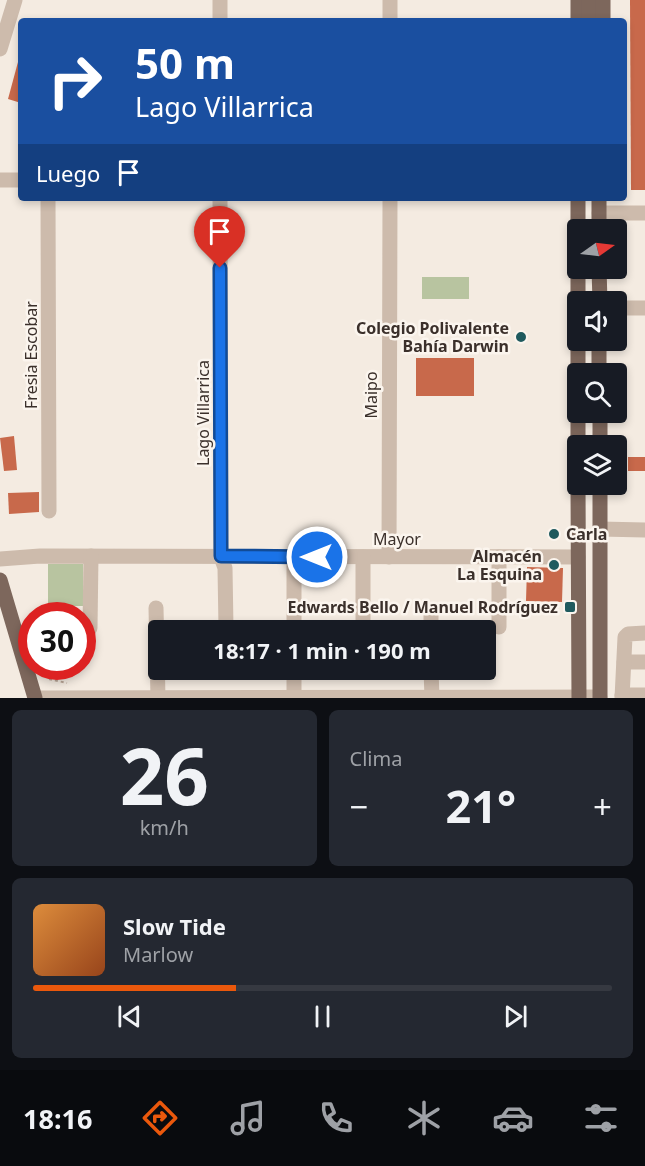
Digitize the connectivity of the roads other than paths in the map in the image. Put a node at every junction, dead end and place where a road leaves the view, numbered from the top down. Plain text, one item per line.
1 (15, 0) edge
2 (220, 0) edge
3 (390, 0) edge
4 (578, 0) edge
5 (589, 0) edge
6 (603, 0) edge
7 (220, 18) edge
8 (390, 18) edge
9 (578, 18) edge
10 (589, 18) edge
11 (603, 18) edge
12 (0, 49) edge
13 (0, 180) edge
14 (18, 180) edge
15 (48, 201) edge
16 (220, 201) edge
17 (390, 201) edge
18 (578, 201) edge
19 (599, 205) edge
20 (645, 213) edge
21 (578, 219) edge
22 (627, 308) edge
23 (645, 308) edge
24 (578, 495) edge
25 (600, 495) edge
26 (49, 511) dead end
27 (600, 529) junction
28 (645, 530) edge
29 (91, 556) junction
30 (221, 556) junction
31 (294, 557) junction
32 (363, 557) junction
33 (389, 557) junction
34 (499, 557) junction
35 (579, 557) junction
36 (0, 559) edge
37 (0, 580) edge
38 (90, 602) edge
39 (156, 608) dead end
40 (431, 611) dead end
41 (226, 620) edge
42 (294, 620) edge
43 (363, 620) edge
44 (431, 620) edge
45 (499, 627) dead end
46 (645, 633) edge
47 (624, 662) junction
48 (645, 662) edge
49 (294, 680) edge
50 (431, 680) edge
51 (645, 695) edge
52 (579, 697) edge
53 (600, 697) edge
54 (622, 697) edge
55 (37, 698) edge
56 (158, 698) edge
57 (294, 698) edge
58 (432, 698) edge

1 - 12 street
2 - 7 street
3 - 8 street
4 - 9 main road
5 - 10 main road
6 - 11 main road
13 - 14 street
15 - 26 street, Fresia Escobar
16 - 30 street, Lago Villarrica
17 - 33 street, Maipo
18 - 21 main road
19 - 20 street
22 - 23 street
24 - 35 main road
25 - 27 main road
27 - 28 street
27 - 53 main road
29 - 30 street, Mayor
29 - 36 street, Mayor
29 - 38 street
30 - 31 street, Mayor
30 - 41 street, Lago Villarrica
31 - 32 street, Mayor
31 - 42 street
32 - 33 street, Mayor
32 - 43 street
33 - 34 street, Mayor
34 - 35 street, Mayor
34 - 45 street
35 - 52 main road
37 - 55 main road
39 - 56 street
40 - 44 street
46 - 47 street
47 - 48 street
47 - 54 street
49 - 57 street
50 - 58 street
51 - 54 street
52 - 53 street
52 - 58 street
55 - 56 street
56 - 57 street
57 - 58 street

